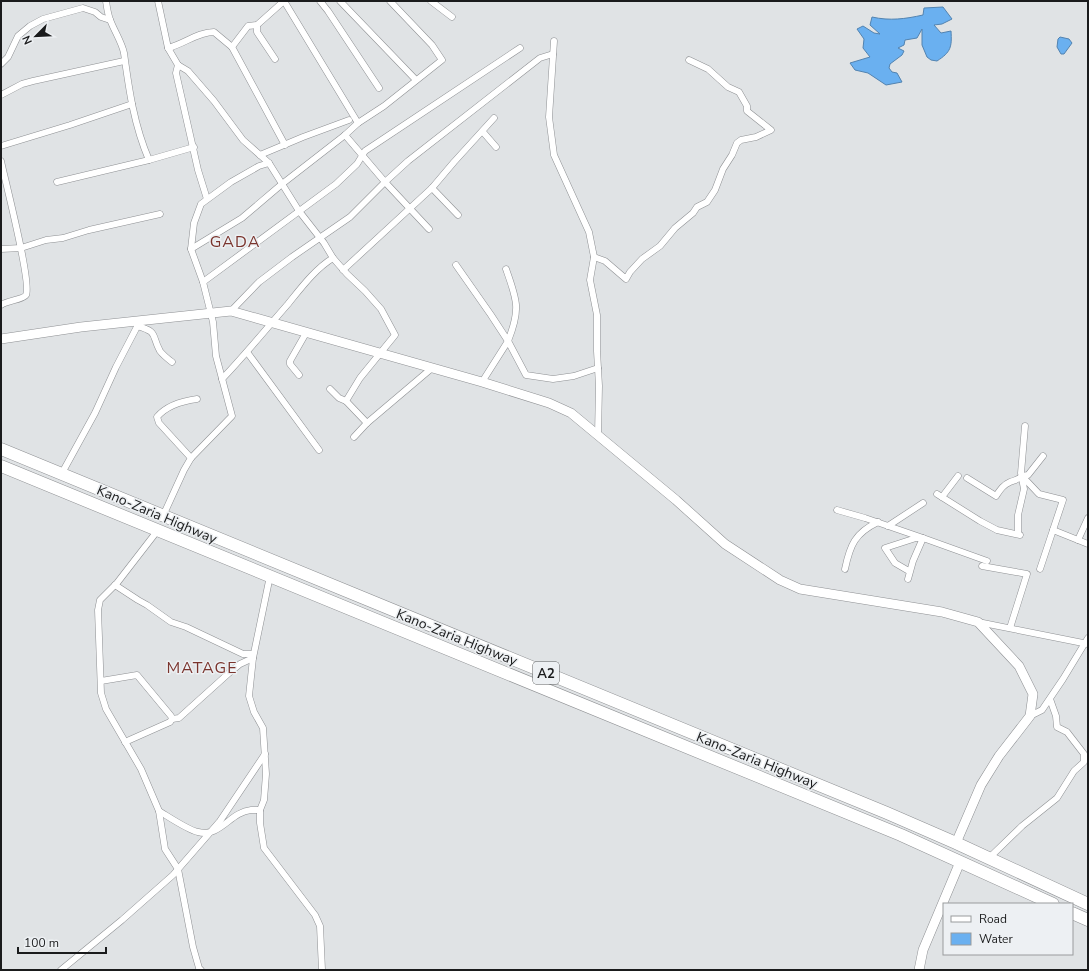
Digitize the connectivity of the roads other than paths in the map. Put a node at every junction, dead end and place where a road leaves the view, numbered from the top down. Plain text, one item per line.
1 (106, 1) edge
2 (158, 1) edge
3 (284, 1) edge
4 (320, 1) edge
5 (340, 1) edge
6 (390, 1) edge
7 (431, 1) edge
8 (452, 17) dead end
9 (110, 20) junction
10 (257, 25) junction
11 (554, 41) dead end
12 (168, 48) junction
13 (232, 48) junction
14 (520, 48) dead end
15 (553, 54) junction
16 (275, 59) dead end
17 (689, 60) dead end
18 (124, 61) junction
19 (1, 64) edge
20 (178, 65) junction
21 (416, 80) junction
22 (379, 88) dead end
23 (1, 95) edge
24 (132, 104) junction
25 (494, 118) dead end
26 (349, 120) dead end
27 (358, 123) junction
28 (482, 132) junction
29 (345, 135) junction
30 (285, 145) junction
31 (1, 146) edge
32 (194, 147) junction
33 (496, 147) dead end
34 (260, 155) junction
35 (362, 157) junction
36 (149, 160) junction
37 (1, 161) edge
38 (268, 163) junction
39 (57, 182) dead end
40 (385, 182) junction
41 (282, 184) junction
42 (432, 188) junction
43 (207, 199) junction
44 (410, 209) junction
45 (299, 211) junction
46 (160, 214) dead end
47 (458, 215) dead end
48 (429, 229) dead end
49 (320, 238) junction
50 (21, 248) junction
51 (1, 249) edge
52 (191, 249) junction
53 (594, 257) junction
54 (333, 258) junction
55 (456, 265) dead end
56 (506, 269) dead end
57 (343, 270) junction
58 (203, 282) junction
59 (1, 305) edge
60 (231, 312) junction
61 (210, 313) junction
62 (139, 323) junction
63 (270, 323) junction
64 (306, 333) junction
65 (1, 339) edge
66 (508, 341) junction
67 (247, 352) junction
68 (380, 353) junction
69 (172, 362) dead end
70 (432, 368) junction
71 (598, 368) junction
72 (298, 375) dead end
73 (222, 379) junction
74 (482, 382) junction
75 (330, 389) dead end
76 (197, 399) dead end
77 (346, 401) junction
78 (367, 423) junction
79 (1025, 426) dead end
80 (598, 435) junction
81 (354, 437) dead end
82 (1, 449) edge
83 (319, 450) dead end
84 (1044, 456) dead end
85 (191, 458) junction
86 (1, 466) edge
87 (62, 473) junction
88 (958, 476) dead end
89 (1022, 476) junction
90 (967, 478) dead end
91 (923, 503) dead end
92 (837, 510) dead end
93 (162, 516) junction
94 (1088, 518) edge
95 (878, 522) junction
96 (888, 526) junction
97 (158, 530) junction
98 (1053, 530) junction
99 (923, 538) junction
100 (1078, 540) junction
101 (1088, 544) edge
102 (987, 561) dead end
103 (982, 566) dead end
104 (845, 569) dead end
105 (1040, 569) dead end
106 (907, 570) dead end
107 (270, 576) junction
108 (908, 579) dead end
109 (115, 585) junction
110 (978, 622) junction
111 (1010, 628) junction
112 (1087, 641) edge
113 (253, 656) junction
114 (101, 681) junction
115 (1050, 699) junction
116 (1030, 716) junction
117 (172, 719) junction
118 (125, 742) junction
119 (1086, 752) edge
120 (265, 754) junction
121 (260, 810) junction
122 (159, 811) junction
123 (209, 833) junction
124 (956, 843) junction
125 (989, 858) junction
126 (960, 862) junction
127 (178, 869) junction
128 (1051, 903) edge
129 (1088, 904) edge
130 (1073, 913) edge
131 (1088, 920) edge
132 (61, 970) edge
133 (201, 970) edge
134 (322, 970) edge
135 (919, 970) edge

1 - 9 street
2 - 12 street
3 - 10 street
3 - 27 street
4 - 22 street
5 - 21 street
6 - 21 street
7 - 8 street
9 - 18 street
9 - 19 street
10 - 13 street
10 - 16 street
11 - 15 street
12 - 13 street
12 - 20 street
13 - 30 street
14 - 35 street
15 - 40 street
15 - 53 street
17 - 53 street
18 - 23 street
18 - 24 street
20 - 32 street
20 - 34 street
21 - 27 street
24 - 31 street
24 - 36 street
25 - 28 street
26 - 30 street
27 - 29 street
28 - 33 street
28 - 42 street
29 - 35 street
29 - 41 street
30 - 34 street
32 - 36 street
32 - 43 street
34 - 38 street
35 - 40 street
35 - 45 street
36 - 39 street
37 - 50 street
38 - 41 street
38 - 43 street
40 - 44 street
40 - 49 street
41 - 45 street
41 - 52 street
42 - 44 street
42 - 47 street
43 - 52 street
44 - 48 street
44 - 57 street
45 - 49 street
45 - 58 street
46 - 50 street
49 - 54 street
49 - 60 street
50 - 51 street
50 - 59 street
52 - 58 street
53 - 71 street
54 - 57 street
54 - 63 street
55 - 66 street
56 - 66 street
57 - 68 street
58 - 61 street
60 - 61 street
60 - 63 street
61 - 62 street
61 - 73 street
62 - 65 street
62 - 69 street
62 - 87 street
63 - 64 street
63 - 67 street
64 - 68 street
64 - 72 street
66 - 71 street
66 - 74 street
67 - 73 street
67 - 83 street
68 - 70 street
68 - 77 street
70 - 74 street
70 - 78 street
71 - 80 street
73 - 85 street
74 - 80 street
75 - 77 street
76 - 85 street
77 - 78 street
78 - 81 street
79 - 89 street
80 - 110 street
82 - 87 highway, Kano-Zaria Highway / A2
84 - 89 street
85 - 93 street
86 - 97 highway, Kano-Zaria Highway / A2
87 - 93 highway, Kano-Zaria Highway / A2
88 - 89 street
89 - 90 street
89 - 98 street
91 - 96 street
92 - 95 street
93 - 124 highway, Kano-Zaria Highway / A2
94 - 100 street
95 - 96 street
95 - 104 street
96 - 99 street
97 - 107 highway, Kano-Zaria Highway / A2
97 - 109 street
98 - 100 street
98 - 105 street
99 - 102 street
99 - 106 street
99 - 108 street
100 - 101 street
103 - 111 street
107 - 113 street
107 - 126 highway, Kano-Zaria Highway / A2
109 - 113 street
109 - 114 street
110 - 111 street
110 - 116 street
111 - 112 street
112 - 115 street
113 - 117 street
113 - 120 street
114 - 117 street
114 - 118 street
115 - 116 street
115 - 119 street
116 - 124 street
117 - 118 street
118 - 122 street
119 - 125 street
120 - 121 street
120 - 123 street
121 - 123 street
121 - 134 street
122 - 123 street
122 - 127 street
123 - 127 street
124 - 125 highway, Kano-Zaria Highway / A2
125 - 129 highway, Kano-Zaria Highway / A2
126 - 128 highway, Kano-Zaria Highway / A2
126 - 135 street
127 - 132 street
127 - 133 street
130 - 131 highway

